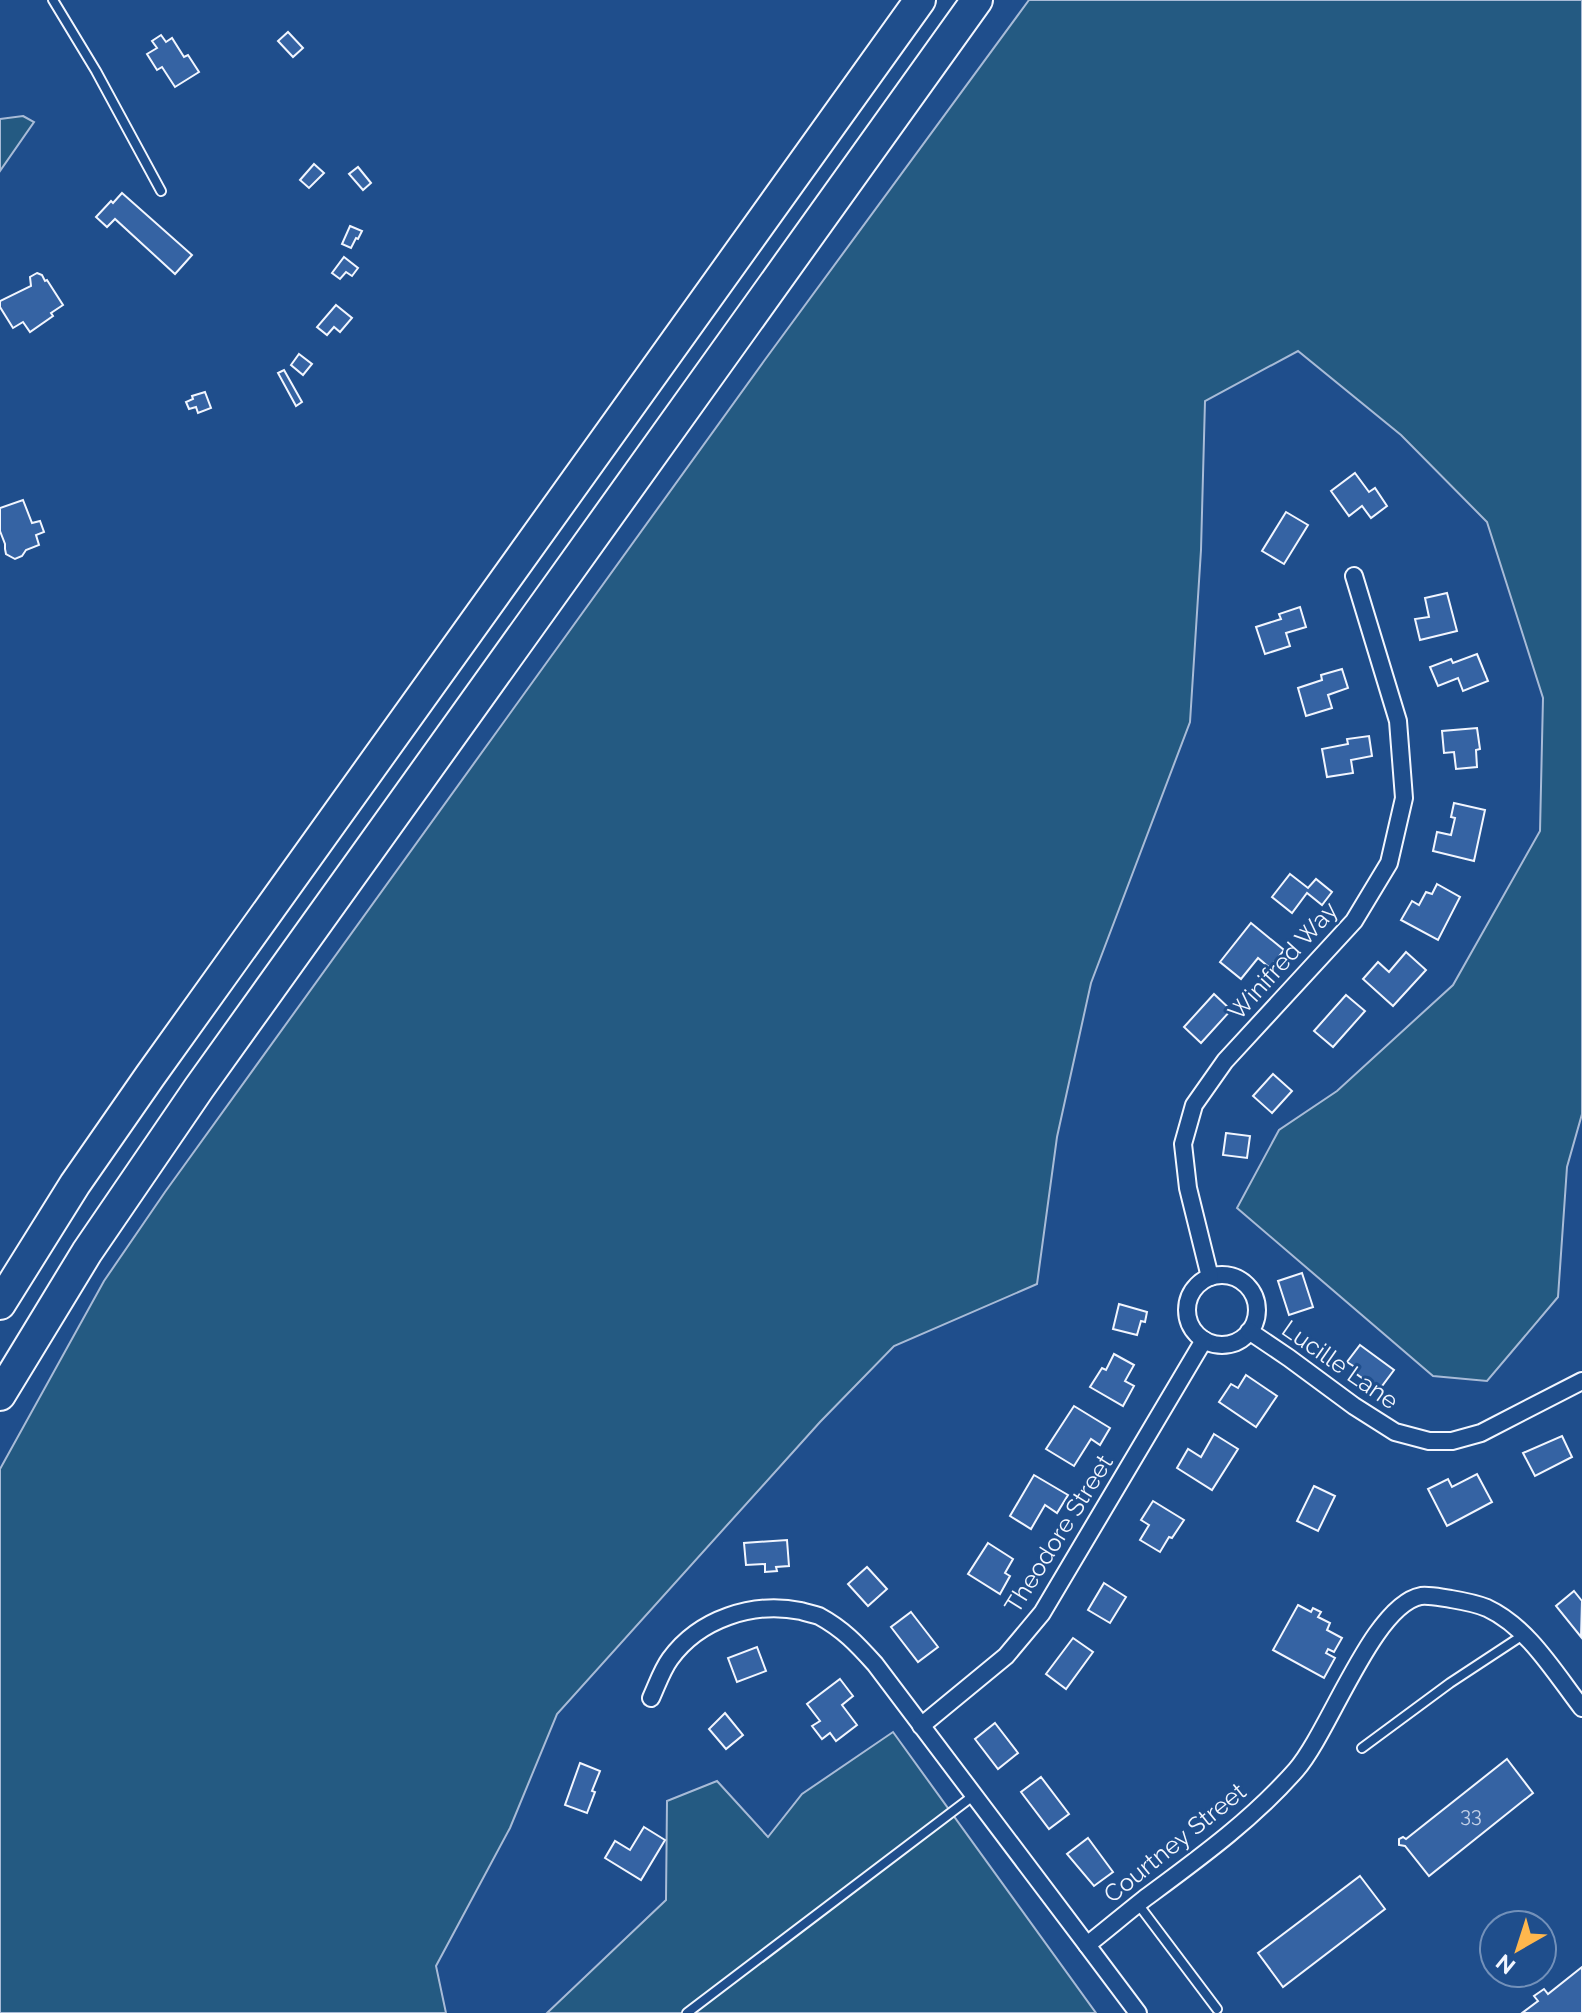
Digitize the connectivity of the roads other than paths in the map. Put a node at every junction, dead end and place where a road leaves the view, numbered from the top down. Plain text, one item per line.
1 (53, 0) edge
2 (920, 0) edge
3 (977, 0) edge
4 (161, 191) dead end
5 (1354, 576) dead end
6 (1210, 1277) junction
7 (0, 1304) edge
8 (1249, 1331) junction
9 (1204, 1340) junction
10 (1582, 1381) edge
11 (0, 1395) edge
12 (1523, 1635) junction
13 (651, 1698) dead end
14 (1582, 1708) edge
15 (921, 1726) junction
16 (1362, 1748) dead end
17 (973, 1796) junction
18 (1138, 1904) junction
19 (1087, 1945) junction
20 (1217, 2009) dead end
21 (687, 2013) edge
22 (1138, 2013) edge

1 - 4 lane
2 - 7 highway
3 - 11 highway
5 - 6 street, Winifred Way
6 - 8 street
6 - 9 street
8 - 9 street
8 - 10 street, Lucille Lane
9 - 15 street, Theodore Street
12 - 14 street, Courtney Street
12 - 16 lane
12 - 18 street, Courtney Street
13 - 15 street
15 - 17 street
17 - 19 street
17 - 21 lane
18 - 19 street, Courtney Street
18 - 20 lane
19 - 22 street

